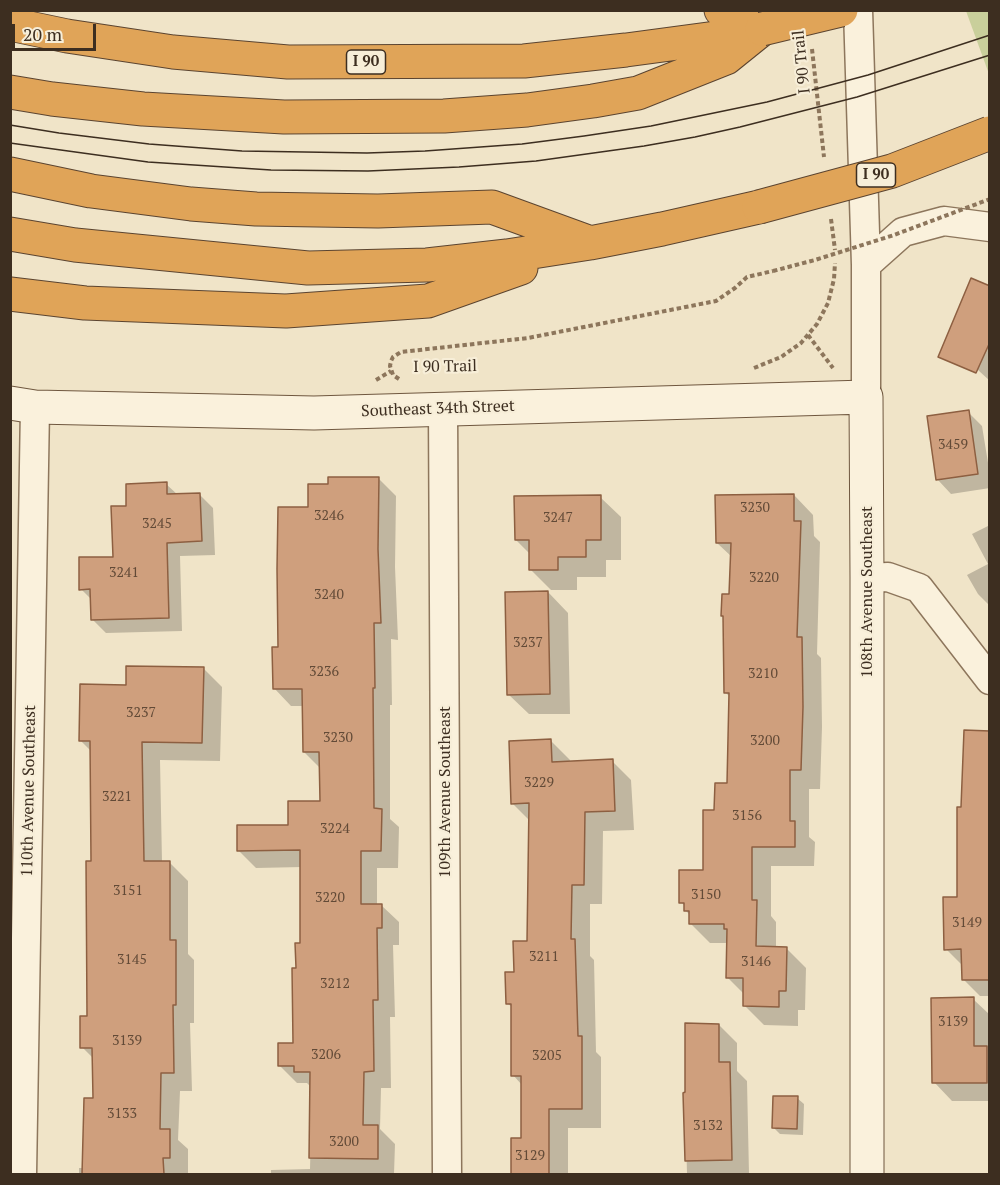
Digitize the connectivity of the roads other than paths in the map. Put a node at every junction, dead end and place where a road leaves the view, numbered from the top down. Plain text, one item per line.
1 (841, 10) edge
2 (858, 10) edge
3 (10, 24) edge
4 (723, 35) edge
5 (10, 92) edge
6 (990, 133) edge
7 (10, 174) edge
8 (990, 227) edge
9 (10, 234) edge
10 (590, 243) junction
11 (866, 265) junction
12 (10, 294) edge
13 (866, 397) junction
14 (23, 405) edge
15 (442, 409) junction
16 (867, 578) junction
17 (990, 680) edge
18 (22, 1174) edge
19 (447, 1174) edge
20 (867, 1174) edge

1 - 4 highway, bridge
2 - 11 street, 108th Avenue Southeast
3 - 4 highway, I 90
4 - 5 highway
6 - 10 highway, I 90, bridge
7 - 10 highway
8 - 11 street
9 - 10 highway, I 90
10 - 12 highway
11 - 13 street, 108th Avenue Southeast
13 - 15 street, Southeast 34th Street
13 - 16 street, 108th Avenue Southeast
14 - 15 street, Southeast 34th Street
14 - 18 street, 110th Avenue Southeast
15 - 19 street, 109th Avenue Southeast
16 - 17 street
16 - 20 street, 108th Avenue Southeast

